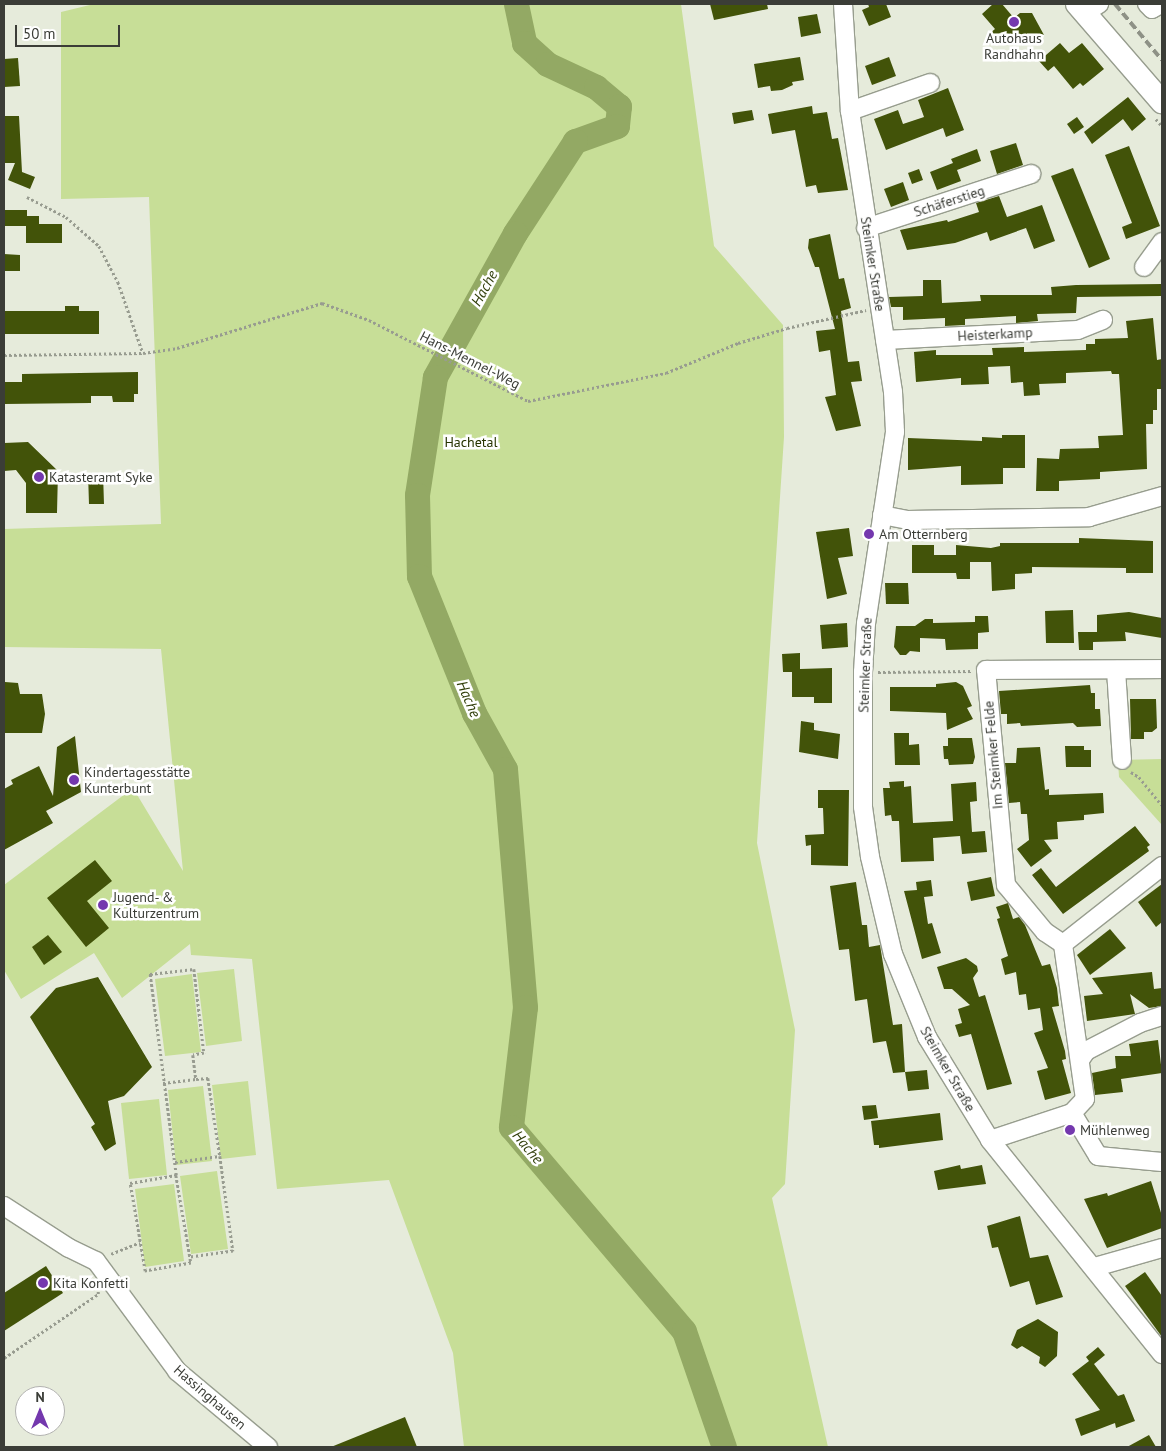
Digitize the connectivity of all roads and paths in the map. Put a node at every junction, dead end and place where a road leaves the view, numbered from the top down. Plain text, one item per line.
1 (843, 4) edge
2 (1147, 4) edge
3 (1161, 4) edge
4 (1087, 7) edge
5 (930, 84) dead end
6 (1162, 102) edge
7 (850, 111) junction
8 (1031, 174) dead end
9 (27, 197) dead end
10 (866, 228) junction
11 (1162, 242) edge
12 (1144, 267) dead end
13 (880, 308) junction
14 (1103, 320) dead end
15 (885, 340) junction
16 (143, 352) junction
17 (4, 355) edge
18 (1162, 496) edge
19 (882, 515) junction
20 (1162, 669) edge
21 (986, 670) junction
22 (1116, 670) junction
23 (863, 672) junction
24 (1122, 760) joint
25 (1162, 805) edge
26 (1162, 866) edge
27 (1063, 944) junction
28 (1162, 1016) edge
29 (1080, 1060) junction
30 (196, 1079) junction
31 (163, 1083) junction
32 (1072, 1113) junction
33 (990, 1140) junction
34 (220, 1156) junction
35 (175, 1162) junction
36 (1162, 1162) edge
37 (176, 1175) junction
38 (4, 1206) edge
39 (140, 1242) junction
40 (1162, 1248) edge
41 (190, 1257) junction
42 (96, 1261) junction
43 (1095, 1268) junction
44 (1162, 1354) edge
45 (4, 1358) edge
46 (268, 1447) edge

1 - 7 street, Steimker Straße
2 - 3 street
4 - 6 main road
5 - 7 street
7 - 10 street, Steimker Straße
8 - 10 street, Schäferstieg
9 - 16 path
10 - 13 street, Steimker Straße
11 - 12 street
13 - 15 street, Steimker Straße
13 - 16 path, Hans-Mennel-Weg
14 - 15 street, Heisterkamp
15 - 19 street, Steimker Straße
16 - 17 path, Hans-Mennel-Weg
18 - 19 street
19 - 23 street, Steimker Straße
20 - 22 street
21 - 22 street
21 - 23 path
21 - 27 street, Im Steimker Felde
22 - 24 street
23 - 33 street, Steimker Straße
24 - 25 path
26 - 27 street
27 - 29 street
28 - 29 street
29 - 32 street
30 - 31 path
30 - 31 path
30 - 34 path
31 - 35 path
32 - 33 street
32 - 36 street
33 - 43 street, Steimker Straße
34 - 35 path
34 - 41 path
35 - 37 path
37 - 39 path
37 - 41 path
38 - 42 street, Hassinghausen
39 - 41 path
39 - 42 path
40 - 43 street
42 - 45 path
42 - 46 street, Hassinghausen
43 - 44 street, Steimker Straße

